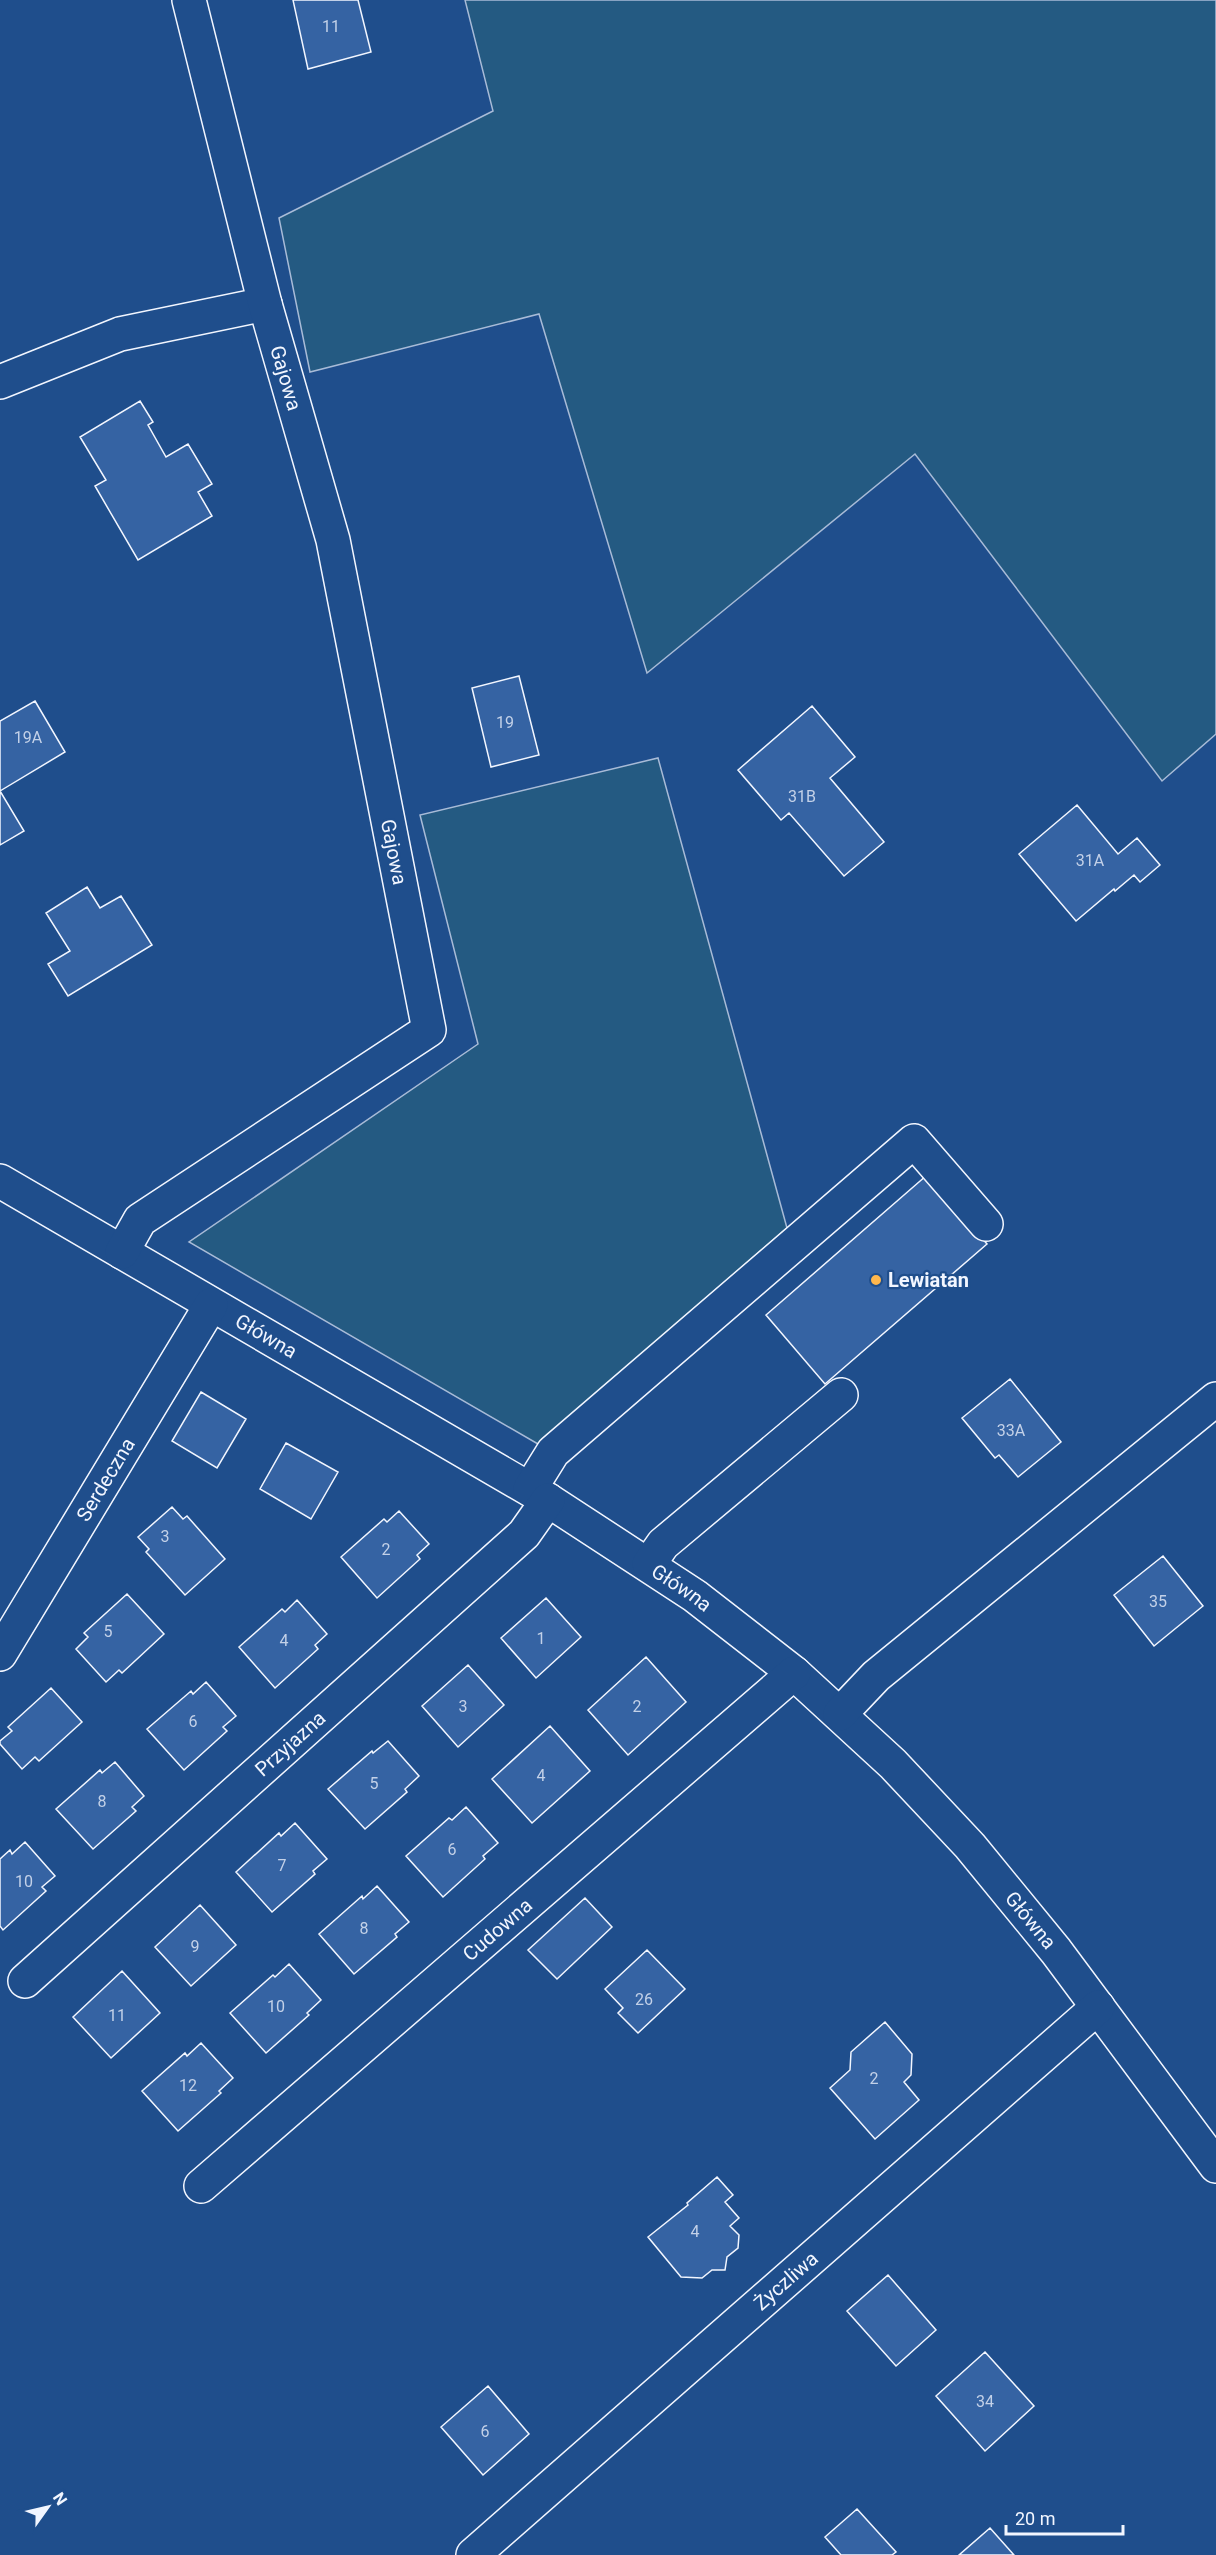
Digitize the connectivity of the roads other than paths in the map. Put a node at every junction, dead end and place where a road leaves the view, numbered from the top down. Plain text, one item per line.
1 (189, 0) edge
2 (265, 304) junction
3 (0, 382) edge
4 (0, 1181) edge
5 (986, 1224) dead end
6 (122, 1252) junction
7 (211, 1305) junction
8 (841, 1395) dead end
9 (1216, 1399) edge
10 (539, 1494) junction
11 (649, 1564) junction
12 (0, 1653) edge
13 (794, 1673) junction
14 (840, 1714) junction
15 (25, 1981) dead end
16 (1098, 2007) junction
17 (1216, 2166) edge
18 (201, 2186) dead end
19 (473, 2555) edge

1 - 2 street, Gajowa
2 - 3 street
2 - 6 street, Gajowa
4 - 6 street, Główna
5 - 10 street, Przyjazna
6 - 7 street, Główna
7 - 10 street, Główna
7 - 12 street, Serdeczna
8 - 11 street
9 - 14 street
10 - 11 street, Główna
10 - 15 street, Przyjazna
11 - 13 street, Główna
13 - 14 street, Główna
13 - 18 street, Cudowna
14 - 16 street, Główna
16 - 17 street, Główna
16 - 19 street, Życzliwa

